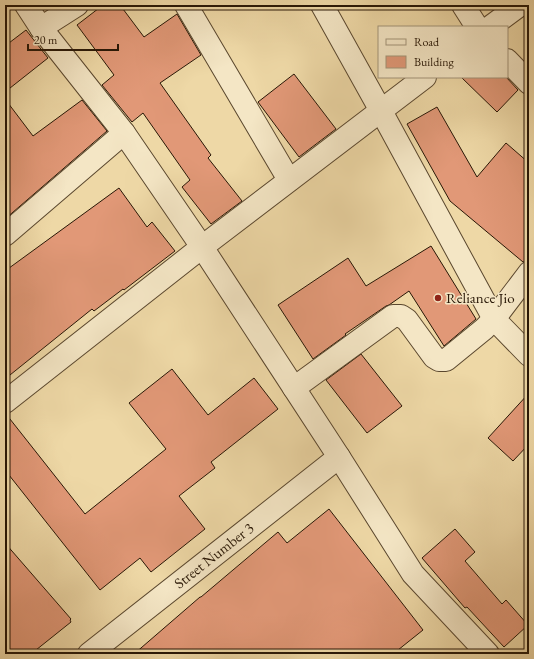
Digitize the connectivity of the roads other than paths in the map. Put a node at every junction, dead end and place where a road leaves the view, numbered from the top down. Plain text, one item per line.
1 (26, 5) edge
2 (76, 5) edge
3 (186, 5) edge
4 (322, 5) edge
5 (464, 5) edge
6 (520, 5) edge
7 (476, 26) edge
8 (491, 26) edge
9 (41, 28) junction
10 (508, 61) edge
11 (424, 78) edge
12 (529, 83) edge
13 (382, 111) junction
14 (124, 133) junction
15 (289, 180) junction
16 (5, 235) edge
17 (202, 247) junction
18 (529, 273) edge
19 (494, 319) junction
20 (529, 355) edge
21 (294, 388) junction
22 (5, 402) edge
23 (339, 458) junction
24 (89, 654) edge
25 (488, 654) edge

1 - 9 street
2 - 9 street
3 - 15 street
4 - 13 street
5 - 7 street
6 - 8 street
9 - 14 street
10 - 12 street
11 - 13 street
13 - 15 street
13 - 19 street
14 - 16 street
14 - 17 street
15 - 17 street
17 - 21 street
17 - 22 street
18 - 19 street
19 - 20 street
19 - 21 street
21 - 23 street
23 - 24 street, Street Number 3
23 - 25 street

